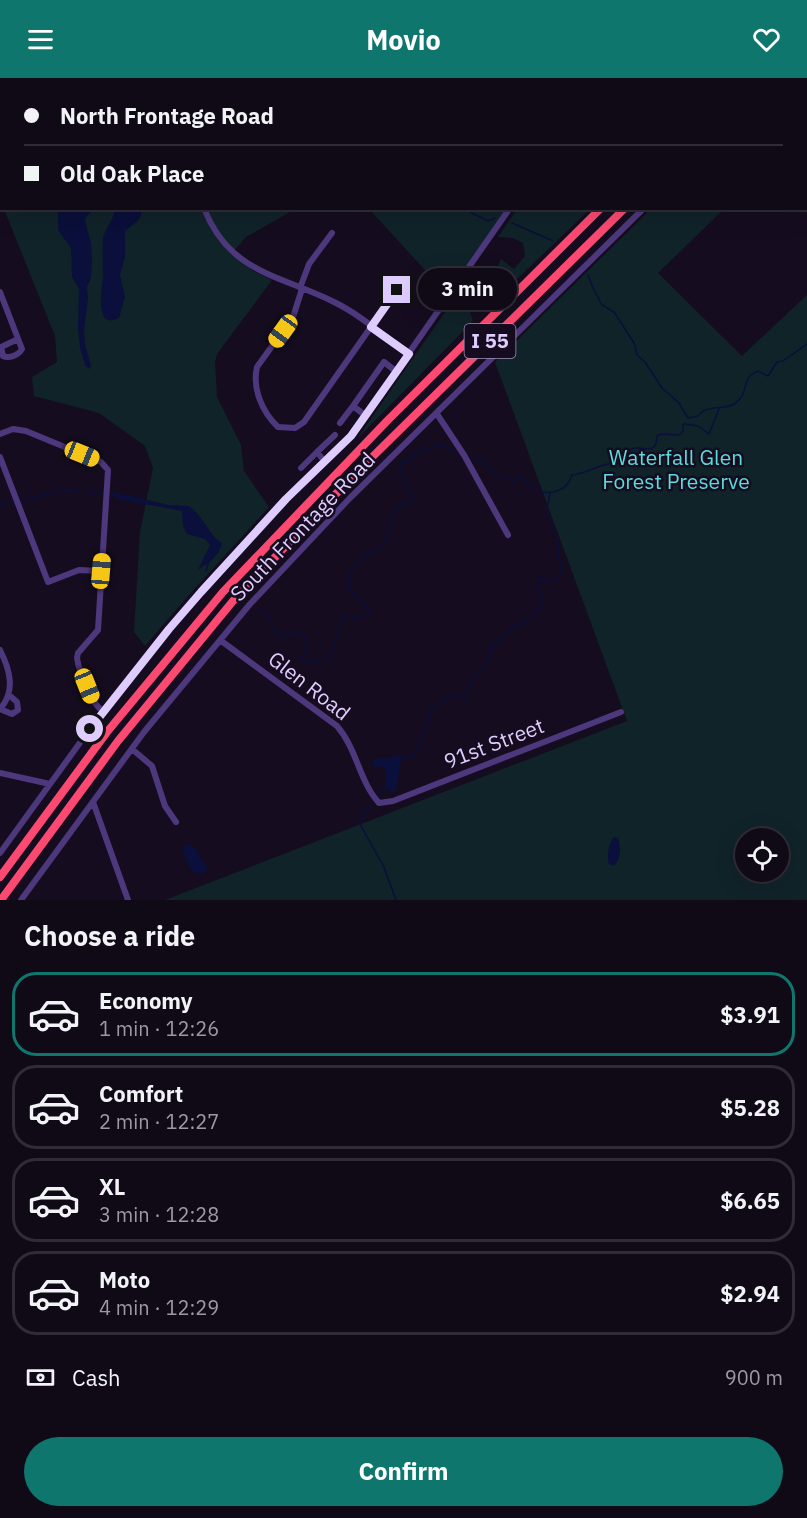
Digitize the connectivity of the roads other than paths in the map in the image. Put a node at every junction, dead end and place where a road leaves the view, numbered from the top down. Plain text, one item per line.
1 (205, 210) edge
2 (509, 210) edge
3 (599, 210) edge
4 (623, 210) edge
5 (642, 210) edge
6 (332, 233) dead end
7 (301, 289) junction
8 (397, 290) dead end
9 (0, 292) edge
10 (371, 327) junction
11 (18, 339) dead end
12 (409, 354) junction
13 (397, 372) junction
14 (353, 406) junction
15 (438, 414) junction
16 (366, 416) junction
17 (340, 423) dead end
18 (0, 434) edge
19 (335, 435) dead end
20 (317, 453) junction
21 (0, 457) edge
22 (325, 462) junction
23 (301, 468) dead end
24 (508, 535) dead end
25 (101, 571) junction
26 (220, 640) junction
27 (0, 650) edge
28 (9, 695) junction
29 (0, 709) edge
30 (103, 711) junction
31 (621, 712) dead end
32 (132, 749) junction
33 (0, 773) edge
34 (50, 784) junction
35 (93, 802) junction
36 (379, 803) joint
37 (176, 822) dead end
38 (0, 853) edge
39 (0, 877) edge
40 (1, 900) edge
41 (21, 900) edge
42 (128, 900) edge

1 - 7 street
2 - 12 street
3 - 39 highway, I 55
4 - 40 highway, I 55
5 - 15 street, South Frontage Road
6 - 7 street
7 - 10 street
7 - 10 street
8 - 10 street
9 - 11 street
10 - 12 street
12 - 13 street
13 - 14 street
13 - 16 street
14 - 16 street
14 - 17 street
15 - 24 street
15 - 26 street, South Frontage Road
16 - 22 street
18 - 25 street
19 - 20 street
20 - 22 street
20 - 23 street
21 - 25 street
22 - 30 street
25 - 30 street
26 - 32 street, South Frontage Road
26 - 36 street, Glen Road
27 - 28 street
28 - 29 street
28 - 29 street
30 - 34 street
31 - 36 street, 91st Street
32 - 35 street, South Frontage Road
32 - 37 street
33 - 34 street
34 - 38 street
35 - 41 street, South Frontage Road
35 - 42 street

